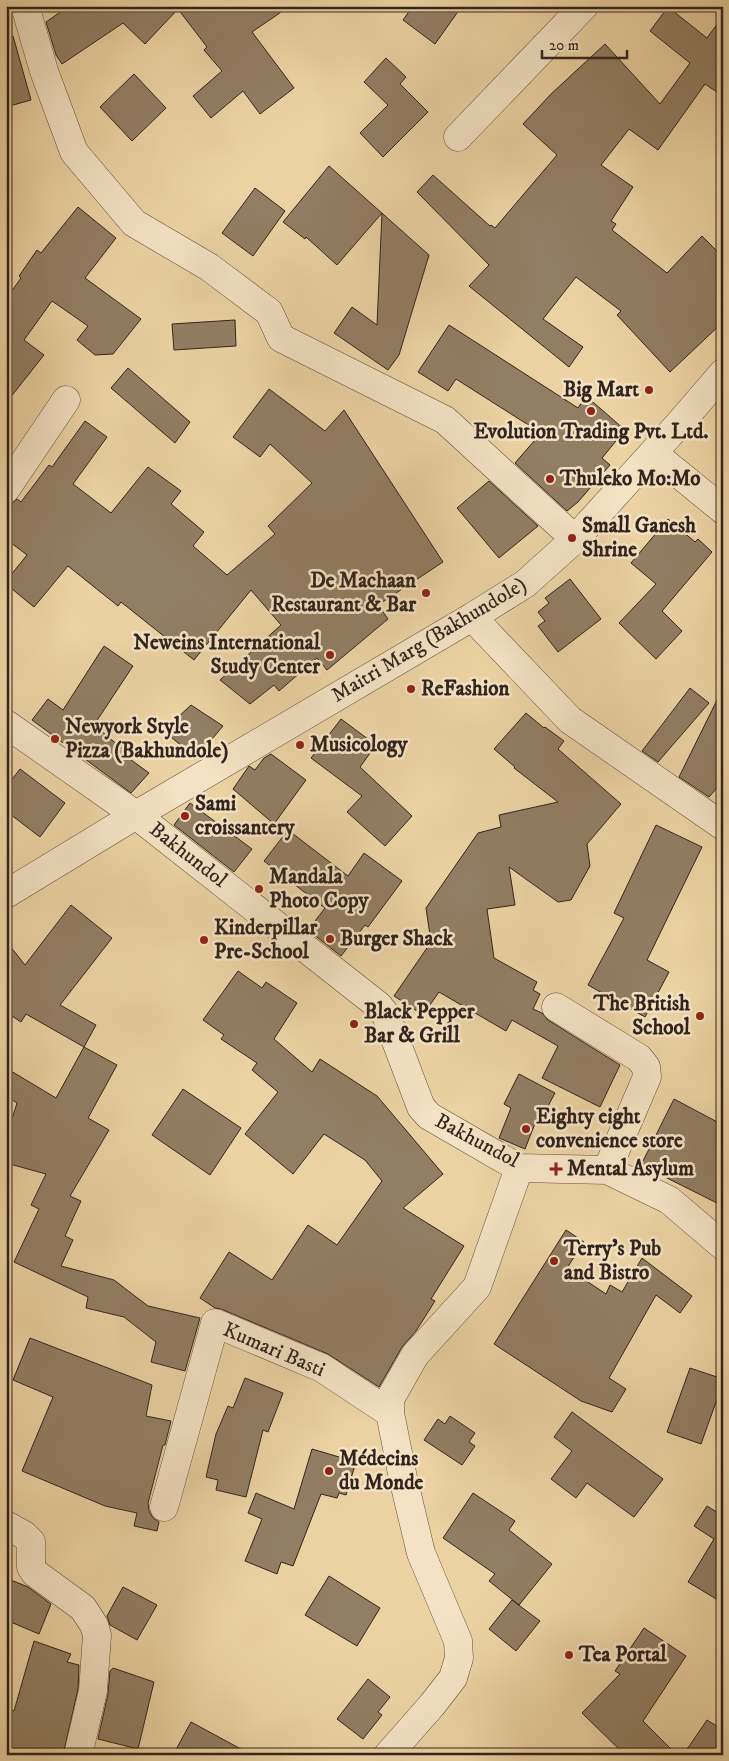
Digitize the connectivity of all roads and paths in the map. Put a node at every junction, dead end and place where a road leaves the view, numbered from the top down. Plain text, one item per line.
1 (25, 6) edge
2 (584, 6) edge
3 (458, 136) dead end
4 (723, 373) edge
5 (66, 400) dead end
6 (654, 453) junction
7 (6, 489) edge
8 (723, 510) edge
9 (575, 539) junction
10 (472, 617) junction
11 (6, 724) edge
12 (136, 815) junction
13 (723, 826) edge
14 (6, 894) edge
15 (556, 1007) dead end
16 (519, 1168) junction
17 (607, 1170) junction
18 (723, 1246) edge
19 (390, 1413) junction
20 (164, 1507) dead end
21 (6, 1526) edge
22 (78, 1755) edge
23 (388, 1755) edge

1 - 9 street
2 - 3 street
4 - 6 street, Maitri Marg (Bakhundole)
5 - 7 street
6 - 8 street
6 - 9 street, Maitri Marg (Bakhundole)
9 - 10 street, Maitri Marg (Bakhundole)
10 - 12 street, Maitri Marg (Bakhundole)
10 - 13 street
11 - 12 street, Bakhundol
12 - 14 street, Maitri Marg (Bakhundole)
12 - 16 street, Bakhundol
15 - 17 street
16 - 17 street, Bakhundol
16 - 19 street
17 - 18 street, Bakhundol
19 - 20 street, Kumari Basti
19 - 23 street
21 - 22 street

